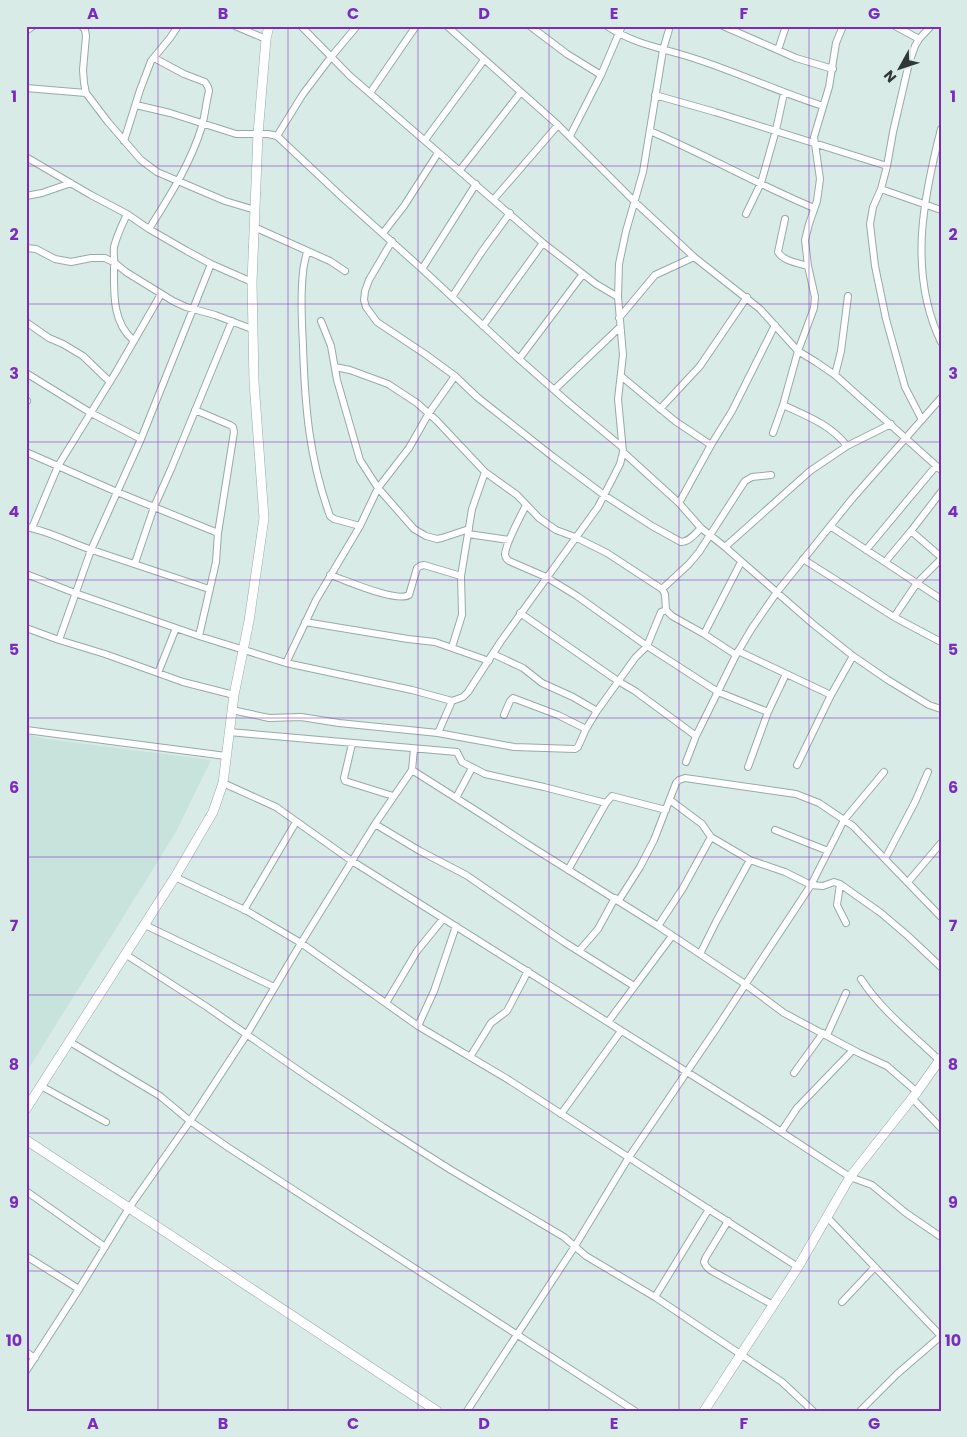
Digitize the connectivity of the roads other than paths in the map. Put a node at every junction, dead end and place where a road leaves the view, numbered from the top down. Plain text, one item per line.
1 (33, 26) edge
2 (82, 26) edge
3 (178, 26) edge
4 (235, 26) edge
5 (269, 26) edge
6 (301, 26) edge
7 (357, 26) edge
8 (416, 26) edge
9 (447, 26) edge
10 (530, 26) edge
11 (607, 26) edge
12 (622, 26) edge
13 (670, 26) edge
14 (723, 26) edge
15 (743, 26) edge
16 (786, 26) edge
17 (843, 26) edge
18 (896, 26) edge
19 (931, 26) edge
20 (26, 31) edge
21 (618, 34) junction
22 (741, 34) junction
23 (266, 39) junction
24 (919, 39) junction
25 (663, 50) junction
26 (778, 50) junction
27 (331, 56) junction
28 (154, 59) junction
29 (484, 60) junction
30 (832, 69) junction
31 (601, 75) junction
32 (26, 88) edge
33 (521, 92) junction
34 (86, 93) junction
35 (370, 93) junction
36 (784, 93) junction
37 (655, 94) junction
38 (136, 105) junction
39 (823, 106) junction
40 (202, 124) junction
41 (558, 125) junction
42 (941, 129) edge
43 (776, 130) junction
44 (650, 131) junction
45 (258, 134) junction
46 (277, 136) junction
47 (570, 136) junction
48 (425, 140) junction
49 (124, 141) junction
50 (814, 144) junction
51 (438, 153) junction
52 (26, 157) edge
53 (887, 166) junction
54 (460, 170) junction
55 (178, 180) junction
56 (71, 183) junction
57 (761, 183) junction
58 (476, 184) junction
59 (881, 189) junction
60 (26, 196) edge
61 (494, 199) junction
62 (635, 202) junction
63 (924, 203) junction
64 (814, 208) junction
65 (940, 208) edge
66 (255, 210) junction
67 (510, 213) junction
68 (127, 214) junction
69 (746, 214) dead end
70 (784, 218) dead end
71 (254, 227) junction
72 (149, 229) junction
73 (383, 233) junction
74 (392, 241) junction
75 (543, 243) junction
76 (26, 248) edge
77 (307, 250) junction
78 (694, 257) junction
79 (115, 263) junction
80 (211, 264) junction
81 (808, 266) junction
82 (422, 269) junction
83 (345, 271) dead end
84 (583, 274) junction
85 (252, 282) junction
86 (161, 294) junction
87 (848, 296) dead end
88 (452, 297) junction
89 (618, 297) junction
90 (747, 297) junction
91 (194, 309) junction
92 (620, 318) junction
93 (232, 321) junction
94 (321, 321) dead end
95 (26, 322) edge
96 (776, 325) junction
97 (483, 326) junction
98 (620, 327) junction
99 (252, 329) junction
100 (133, 340) junction
101 (941, 342) edge
102 (798, 351) junction
103 (519, 359) junction
104 (335, 367) junction
105 (26, 373) edge
106 (834, 375) junction
107 (455, 376) junction
108 (621, 376) junction
109 (110, 382) junction
110 (554, 390) junction
111 (941, 398) edge
112 (783, 405) junction
113 (937, 407) edge
114 (660, 409) junction
115 (195, 410) junction
116 (91, 413) junction
117 (429, 413) junction
118 (922, 420) junction
119 (891, 424) junction
120 (773, 433) dead end
121 (906, 438) junction
122 (140, 439) junction
123 (711, 445) junction
124 (847, 446) junction
125 (623, 449) junction
126 (26, 452) edge
127 (58, 466) junction
128 (938, 468) edge
129 (485, 472) junction
130 (771, 475) dead end
131 (378, 488) junction
132 (117, 492) junction
133 (941, 492) edge
134 (604, 495) junction
135 (679, 503) junction
136 (526, 505) junction
137 (154, 507) junction
138 (360, 526) junction
139 (830, 526) junction
140 (29, 527) edge
141 (701, 528) junction
142 (911, 531) junction
143 (469, 532) junction
144 (218, 533) junction
145 (710, 535) junction
146 (575, 537) junction
147 (510, 540) junction
148 (725, 547) junction
149 (91, 550) junction
150 (866, 550) junction
151 (941, 558) edge
152 (803, 559) junction
153 (741, 562) junction
154 (885, 562) junction
155 (135, 563) junction
156 (26, 574) edge
157 (330, 575) junction
158 (461, 576) junction
159 (546, 577) junction
160 (917, 583) junction
161 (662, 588) junction
162 (209, 589) junction
163 (777, 592) junction
164 (75, 593) junction
165 (940, 596) edge
166 (666, 610) junction
167 (520, 613) junction
168 (894, 617) junction
169 (305, 622) junction
170 (26, 628) edge
171 (176, 628) junction
172 (704, 634) junction
173 (199, 636) junction
174 (59, 640) junction
175 (941, 642) edge
176 (647, 646) junction
177 (452, 647) junction
178 (244, 649) junction
179 (737, 653) junction
180 (493, 654) junction
181 (852, 656) junction
182 (489, 661) junction
183 (286, 662) junction
184 (158, 673) junction
185 (786, 674) junction
186 (618, 681) junction
187 (718, 692) junction
188 (234, 695) junction
189 (831, 695) junction
190 (452, 701) junction
191 (941, 709) edge
192 (597, 712) junction
193 (768, 712) junction
194 (504, 716) dead end
195 (231, 721) junction
196 (586, 729) junction
197 (26, 730) edge
198 (438, 733) junction
199 (696, 736) junction
200 (352, 744) junction
201 (414, 749) junction
202 (226, 756) junction
203 (686, 762) dead end
204 (797, 765) dead end
205 (748, 767) dead end
206 (472, 768) junction
207 (412, 770) junction
208 (884, 772) dead end
209 (928, 772) dead end
210 (223, 783) junction
211 (394, 796) junction
212 (456, 798) junction
213 (670, 800) junction
214 (606, 803) junction
215 (666, 810) junction
216 (844, 820) junction
217 (296, 822) junction
218 (376, 824) junction
219 (775, 830) dead end
220 (711, 837) junction
221 (941, 844) edge
222 (828, 851) junction
223 (885, 859) junction
224 (750, 860) junction
225 (352, 861) junction
226 (568, 870) junction
227 (175, 877) junction
228 (908, 882) junction
229 (840, 884) junction
230 (810, 885) junction
231 (617, 899) junction
232 (244, 910) junction
233 (941, 917) edge
234 (443, 919) junction
235 (846, 923) dead end
236 (145, 925) junction
237 (456, 926) junction
238 (658, 926) junction
239 (672, 936) junction
240 (301, 943) junction
241 (579, 951) junction
242 (126, 954) junction
243 (700, 954) junction
244 (941, 967) edge
245 (528, 971) junction
246 (861, 979) dead end
247 (745, 984) junction
248 (634, 986) junction
249 (274, 987) junction
250 (846, 993) dead end
251 (386, 1004) junction
252 (608, 1022) junction
253 (418, 1026) junction
254 (622, 1031) junction
255 (247, 1034) junction
256 (825, 1034) junction
257 (70, 1042) junction
258 (854, 1050) junction
259 (470, 1057) junction
260 (940, 1059) edge
261 (687, 1072) junction
262 (794, 1073) dead end
263 (41, 1086) junction
264 (914, 1095) junction
265 (26, 1109) edge
266 (561, 1114) junction
267 (190, 1121) junction
268 (106, 1122) dead end
269 (941, 1128) edge
270 (781, 1132) junction
271 (26, 1140) edge
272 (629, 1157) junction
273 (850, 1177) junction
274 (26, 1191) edge
275 (129, 1208) junction
276 (708, 1209) junction
277 (827, 1217) junction
278 (728, 1222) junction
279 (940, 1234) edge
280 (575, 1246) junction
281 (105, 1247) junction
282 (26, 1256) edge
283 (798, 1267) junction
284 (875, 1267) junction
285 (80, 1289) junction
286 (655, 1297) junction
287 (842, 1302) dead end
288 (773, 1305) junction
289 (517, 1335) junction
290 (941, 1336) edge
291 (26, 1352) edge
292 (740, 1355) junction
293 (35, 1358) junction
294 (26, 1371) edge
295 (437, 1411) edge
296 (467, 1411) edge
297 (635, 1411) edge
298 (704, 1411) edge
299 (813, 1411) edge
300 (860, 1411) edge

1 - 20 street
2 - 34 street
3 - 28 street
4 - 23 street
5 - 23 street
6 - 27 street
7 - 27 street
8 - 35 street
9 - 29 street
10 - 31 street
11 - 21 street
12 - 21 street
13 - 25 street
14 - 22 street
15 - 22 street
16 - 26 street
17 - 30 street
18 - 24 street
19 - 24 street
21 - 25 street
21 - 31 street
22 - 26 street
23 - 45 street
24 - 53 street
25 - 36 street
25 - 37 street
26 - 30 street
27 - 35 street
27 - 46 street
28 - 38 street
28 - 40 street
29 - 33 street
29 - 48 street
30 - 39 street
31 - 47 street
32 - 34 street
33 - 41 street
33 - 54 street
34 - 49 street
35 - 48 street
36 - 39 street
36 - 43 street
37 - 43 street
37 - 44 street
38 - 40 street
38 - 49 street
39 - 50 street
40 - 45 street
40 - 55 street
41 - 47 street
41 - 61 street
42 - 63 street
43 - 50 street
43 - 57 street
44 - 57 street
44 - 62 street
45 - 46 street
45 - 66 street
46 - 73 street
47 - 62 street
48 - 51 street
49 - 55 street
50 - 53 street
50 - 64 street
51 - 54 street
51 - 73 street
52 - 56 street
53 - 59 street
54 - 58 street
55 - 66 street
55 - 72 street
56 - 60 street
56 - 68 street
57 - 64 street
57 - 69 street
58 - 61 street
58 - 82 street
59 - 63 street
59 - 118 street
61 - 67 street
62 - 78 street
62 - 89 street
63 - 65 street
63 - 101 street
64 - 81 street
66 - 71 street
67 - 75 street
67 - 88 street
68 - 72 street
68 - 79 street
70 - 81 street
71 - 77 street
71 - 85 street
72 - 80 street
73 - 74 street
74 - 82 street
74 - 107 street
75 - 84 street
75 - 97 street
76 - 79 street
77 - 83 street
77 - 138 street
78 - 90 street
78 - 92 street
79 - 86 street
79 - 100 street
80 - 85 street
80 - 91 street
81 - 102 street
82 - 88 street
84 - 89 street
84 - 103 street
85 - 99 street
86 - 91 street
86 - 100 street
87 - 106 street
88 - 97 street
89 - 92 street
90 - 96 street
90 - 114 street
91 - 93 street
91 - 122 street
92 - 98 street
93 - 99 street
93 - 115 street
94 - 104 street
95 - 109 street
96 - 102 street
96 - 123 street
97 - 103 street
98 - 108 street
98 - 110 street
99 - 178 street
100 - 109 street
102 - 106 street
102 - 112 street
103 - 110 street
104 - 117 street
104 - 131 street
105 - 116 street
106 - 119 street
107 - 117 street
107 - 134 street
108 - 114 street
108 - 125 street
109 - 116 street
110 - 125 street
111 - 113 street
112 - 120 street
112 - 124 street
113 - 118 street
114 - 123 street
115 - 137 street
115 - 144 street
116 - 122 street
116 - 127 street
117 - 129 street
117 - 131 street
118 - 121 street
119 - 121 street
119 - 124 street
121 - 128 street
121 - 139 street
122 - 132 street
123 - 135 street
124 - 148 street
125 - 134 street
125 - 135 street
126 - 127 street
127 - 132 street
127 - 140 street
128 - 150 street
129 - 136 street
129 - 143 street
130 - 145 street
131 - 138 street
131 - 143 street
132 - 137 street
132 - 149 street
133 - 142 street
134 - 141 street
134 - 146 street
135 - 141 street
136 - 146 street
136 - 147 street
137 - 144 street
137 - 155 street
138 - 157 street
139 - 150 street
139 - 152 street
140 - 149 street
141 - 145 street
142 - 151 street
142 - 154 street
143 - 147 street
143 - 158 street
144 - 162 street
145 - 148 street
145 - 161 street
146 - 159 street
146 - 161 street
147 - 159 street
148 - 153 street
149 - 155 street
149 - 164 street
150 - 154 street
151 - 160 street
152 - 163 street
152 - 168 street
153 - 163 street
153 - 172 street
154 - 160 street
155 - 162 street
156 - 164 street
157 - 158 street
157 - 169 street
158 - 177 street
159 - 167 street
159 - 176 street
160 - 165 street
160 - 168 street
161 - 166 street
162 - 173 street
163 - 179 street
163 - 181 street
164 - 171 street
164 - 174 street
166 - 172 street
166 - 176 street
167 - 180 street
167 - 186 street
168 - 175 street
169 - 177 street
169 - 183 street
170 - 174 street
171 - 173 street
171 - 184 street
172 - 179 street
173 - 178 street
174 - 184 street
176 - 186 street
176 - 187 street
177 - 182 street
178 - 183 street
178 - 188 street
179 - 185 street
179 - 187 street
180 - 182 street
180 - 192 street
181 - 189 street
181 - 191 street
182 - 190 street
183 - 190 street
184 - 188 street
185 - 189 street
185 - 193 street
186 - 192 street
186 - 199 street
187 - 193 street
187 - 199 street
188 - 195 street
189 - 204 street
190 - 198 street
192 - 196 street
193 - 205 street
194 - 196 street
195 - 198 street
195 - 200 street
195 - 202 street
196 - 198 street
197 - 202 street
199 - 203 street
200 - 201 street
200 - 211 street
201 - 206 street
201 - 207 street
202 - 210 street
206 - 212 street
206 - 214 street
207 - 211 street
207 - 212 street
208 - 216 street
209 - 223 street
210 - 217 street
210 - 227 street
211 - 218 street
212 - 226 street
213 - 215 street
213 - 216 street
213 - 220 street
214 - 215 street
214 - 226 street
215 - 231 street
216 - 222 street
216 - 223 street
217 - 225 street
217 - 232 street
218 - 225 street
218 - 241 street
219 - 222 street
220 - 224 street
220 - 238 street
221 - 228 street
222 - 230 street
223 - 228 street
224 - 230 street
224 - 243 street
225 - 234 street
225 - 240 street
226 - 231 street
227 - 232 street
227 - 236 street
228 - 233 street
229 - 230 street
229 - 235 street
229 - 244 street
230 - 247 street
231 - 238 street
231 - 241 street
232 - 240 street
234 - 237 street
234 - 251 street
236 - 242 street
236 - 249 street
237 - 245 street
237 - 253 street
238 - 239 street
239 - 243 street
239 - 248 street
240 - 249 street
240 - 251 street
241 - 248 street
242 - 255 street
242 - 257 street
243 - 247 street
245 - 252 street
245 - 259 street
246 - 260 street
247 - 256 street
247 - 261 street
248 - 252 street
249 - 255 street
250 - 256 street
251 - 253 street
252 - 254 street
253 - 259 street
254 - 261 street
254 - 266 street
255 - 267 street
255 - 280 street
256 - 258 street
256 - 262 street
257 - 263 street
257 - 267 street
258 - 264 street
258 - 270 street
259 - 266 street
260 - 264 street
261 - 270 street
261 - 272 street
263 - 265 street
263 - 268 street
264 - 269 street
264 - 273 street
266 - 272 street
267 - 275 street
267 - 289 street
270 - 273 street
271 - 275 street
272 - 276 street
272 - 280 street
273 - 277 street
273 - 279 street
274 - 281 street
275 - 281 street
275 - 295 street
276 - 278 street
276 - 286 street
277 - 283 street
277 - 284 street
278 - 283 street
278 - 288 street
280 - 286 street
280 - 289 street
281 - 285 street
282 - 285 street
283 - 288 street
284 - 287 street
284 - 290 street
285 - 293 street
286 - 292 street
288 - 292 street
289 - 296 street
289 - 297 street
290 - 300 street
291 - 293 street
292 - 298 street
292 - 299 street
293 - 294 street

